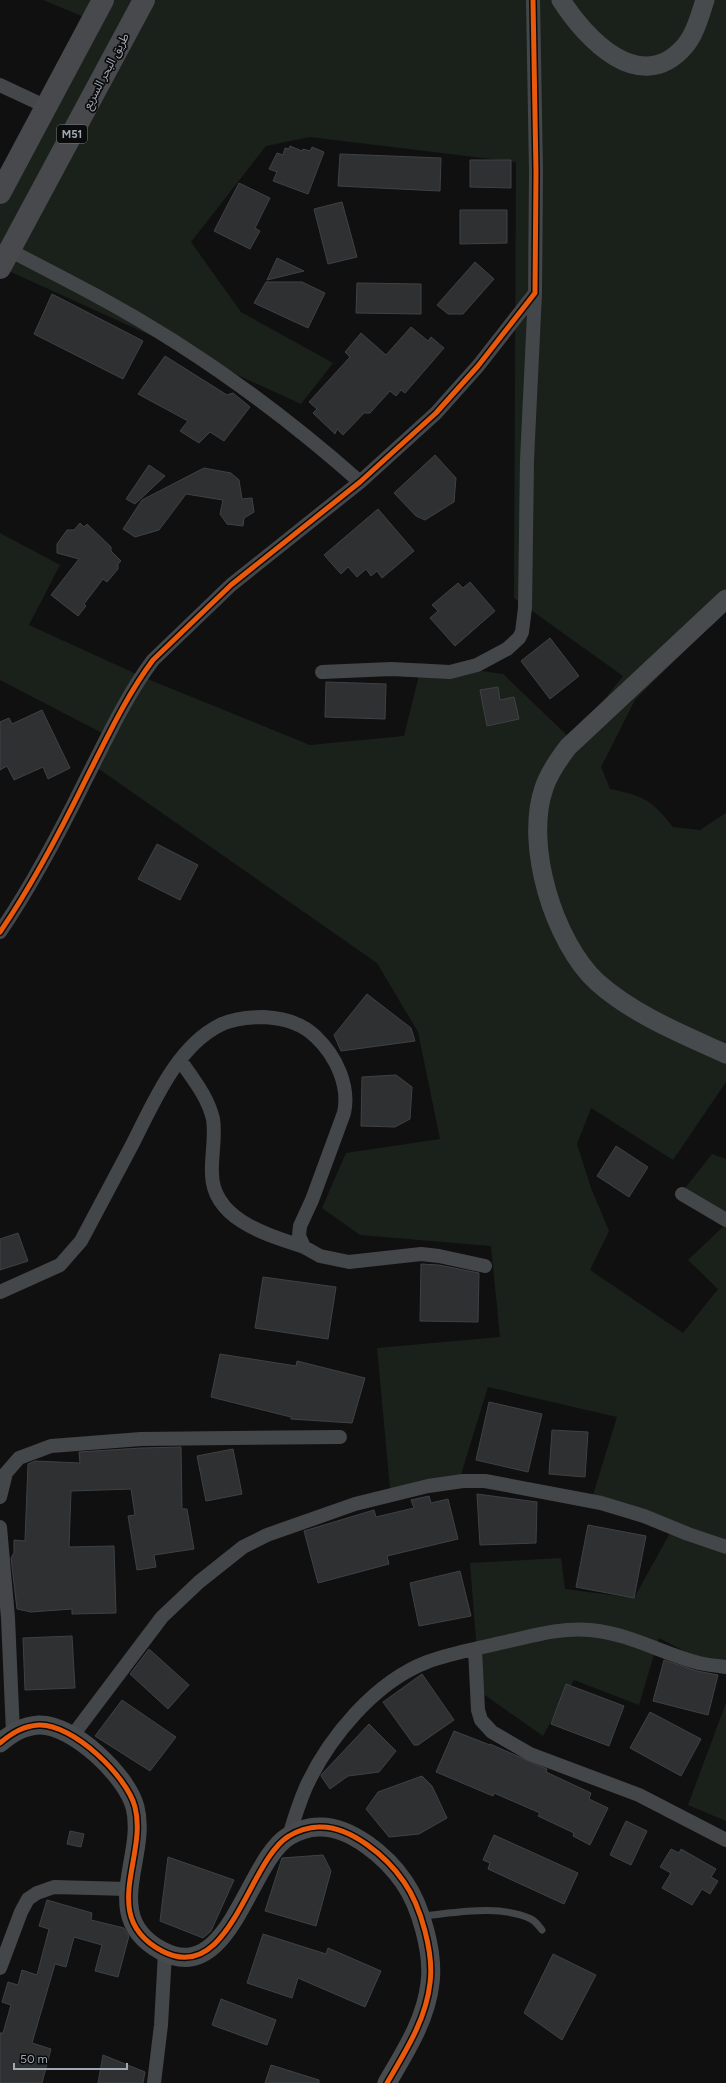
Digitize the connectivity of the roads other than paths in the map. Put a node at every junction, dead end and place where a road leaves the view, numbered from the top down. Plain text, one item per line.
1 (103, 0) edge
2 (144, 0) edge
3 (156, 0) edge
4 (533, 0) edge
5 (561, 0) edge
6 (705, 0) edge
7 (132, 22) junction
8 (0, 85) edge
9 (48, 107) junction
10 (0, 193) edge
11 (5, 259) edge
12 (535, 293) junction
13 (360, 482) junction
14 (726, 599) edge
15 (322, 672) dead end
16 (0, 932) edge
17 (726, 1054) edge
18 (180, 1060) junction
19 (682, 1194) dead end
20 (726, 1220) edge
21 (304, 1247) junction
22 (485, 1266) dead end
23 (0, 1292) edge
24 (340, 1437) dead end
25 (0, 1497) edge
26 (0, 1527) edge
27 (726, 1547) edge
28 (475, 1649) junction
29 (726, 1667) edge
30 (73, 1735) junction
31 (6, 1738) edge
32 (289, 1836) junction
33 (726, 1840) edge
34 (128, 1889) junction
35 (420, 1916) junction
36 (542, 1930) dead end
37 (165, 1953) junction
38 (0, 1968) edge
39 (154, 2083) edge
40 (387, 2083) edge

1 - 9 highway, M51
2 - 7 highway, طريق البحر السريع / M51
3 - 7 street
4 - 12 street
5 - 6 street
7 - 11 highway, طريق البحر السريع / M51
8 - 9 street
9 - 10 highway, M51
11 - 13 street
12 - 13 street
12 - 15 street
13 - 16 street
14 - 17 street
18 - 21 street
18 - 21 street
18 - 23 street
19 - 20 street
21 - 22 street
24 - 25 street
26 - 31 street
27 - 30 street
28 - 29 street
28 - 32 street
28 - 33 street
30 - 31 street
30 - 34 street
32 - 35 street
32 - 37 street
34 - 37 street
34 - 38 street
35 - 36 lane
35 - 40 street
37 - 39 street

